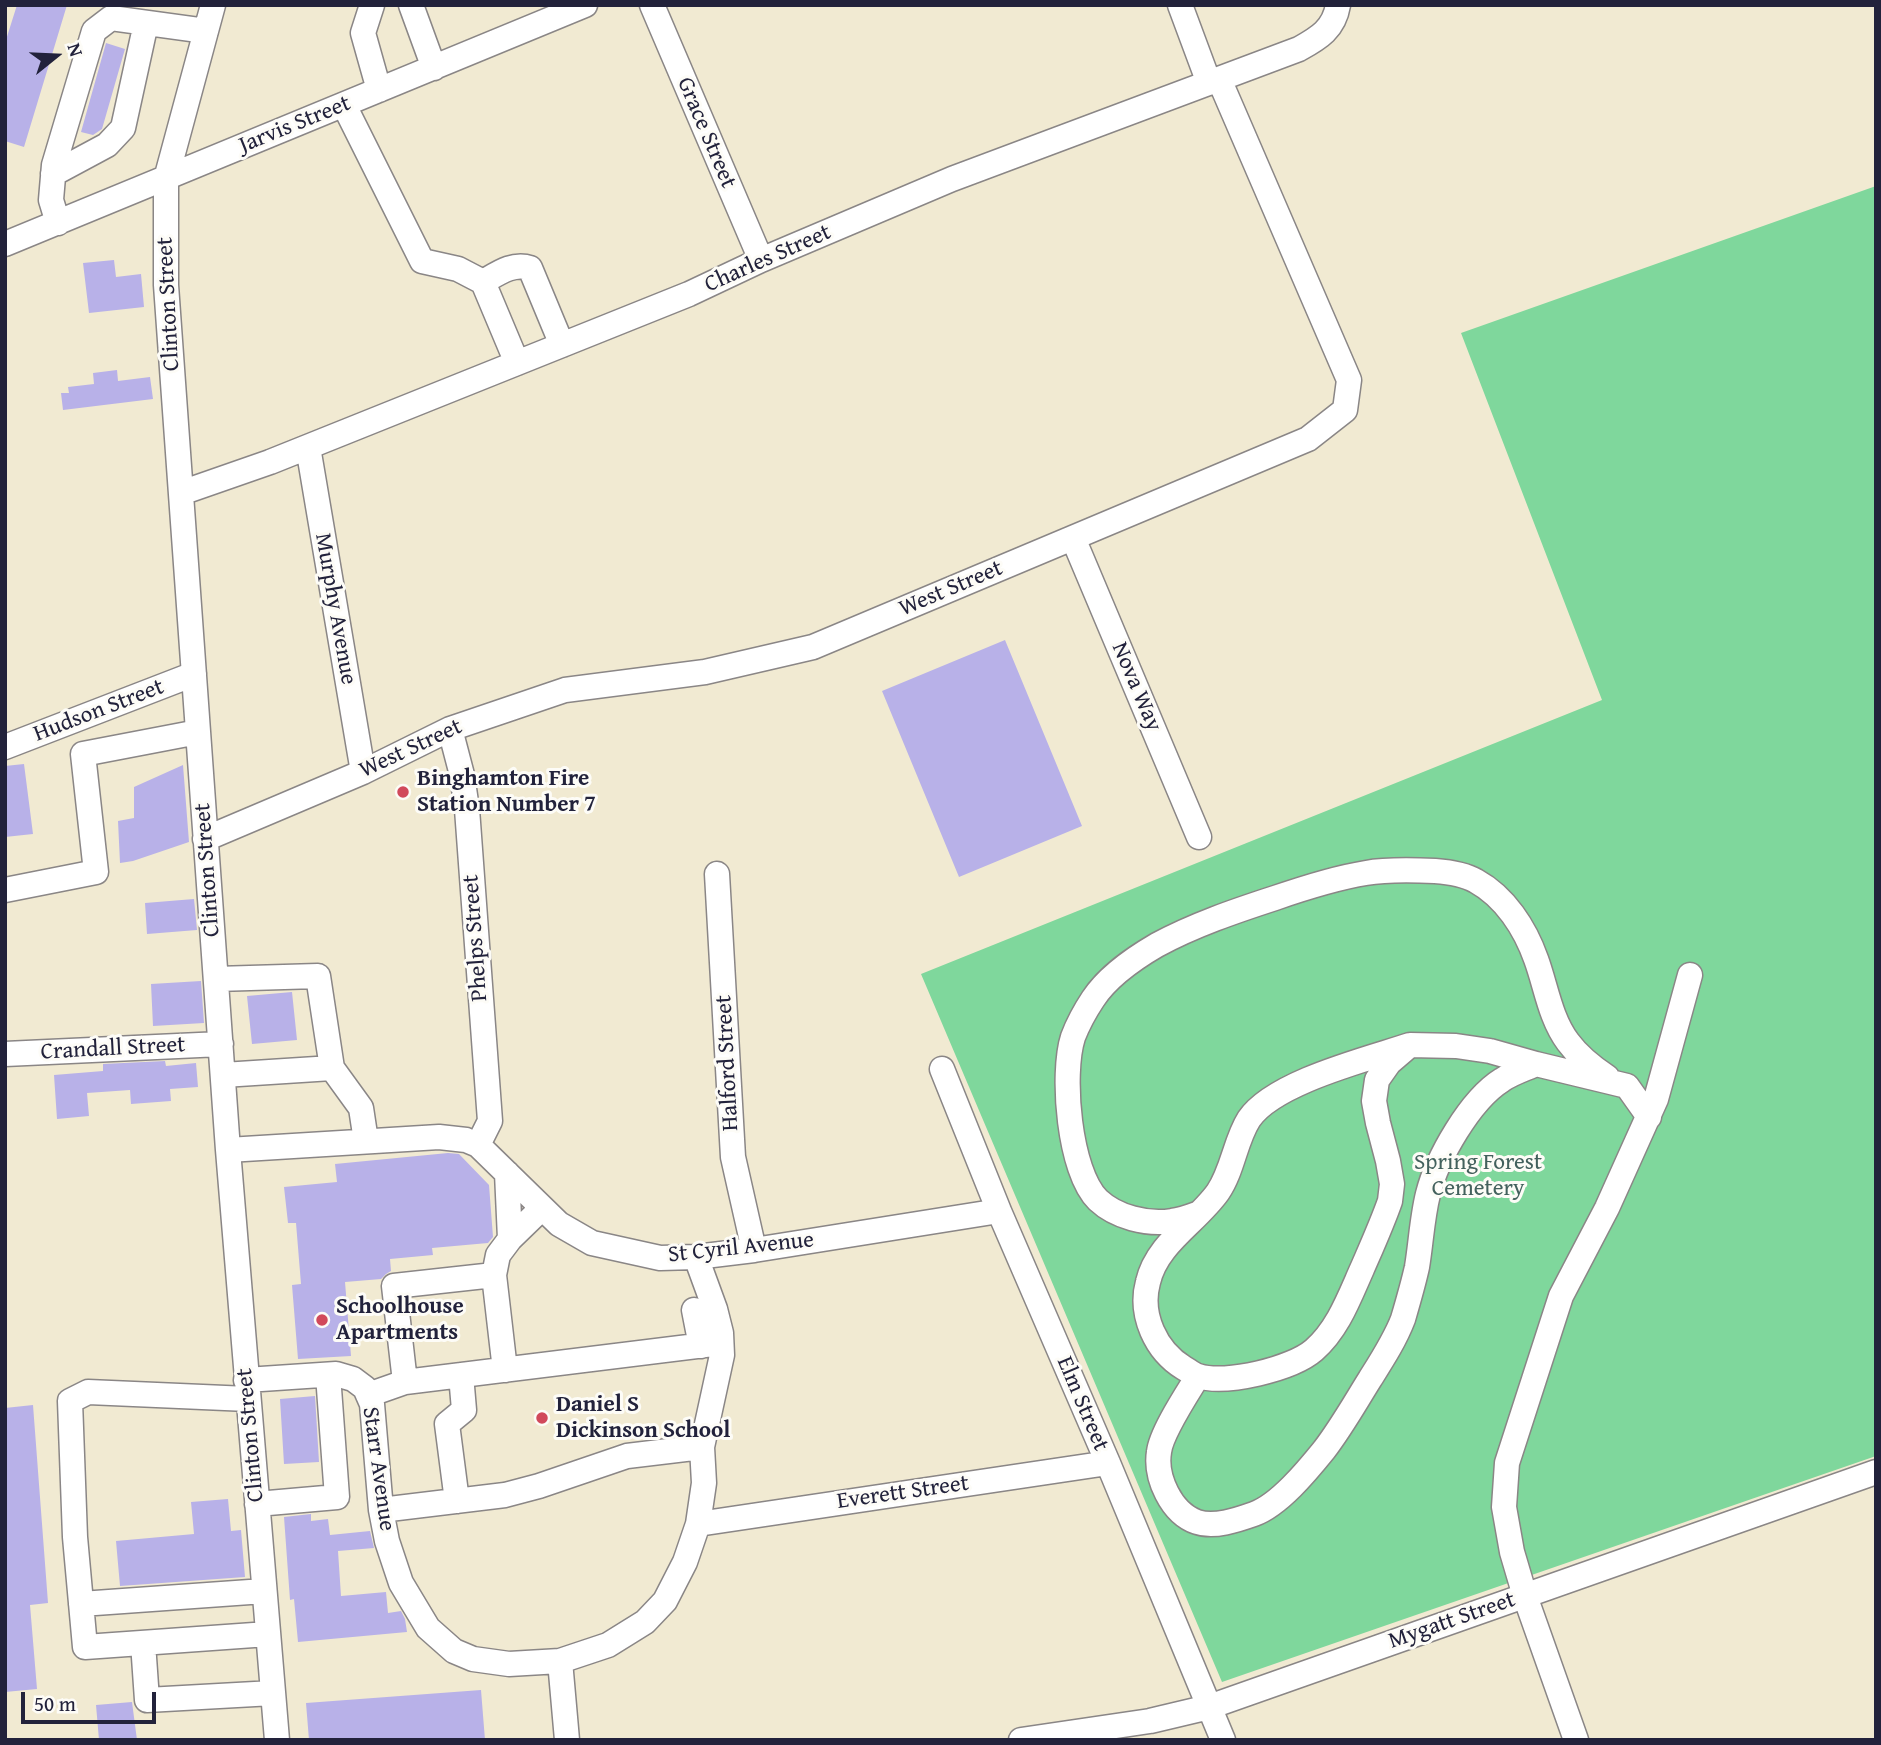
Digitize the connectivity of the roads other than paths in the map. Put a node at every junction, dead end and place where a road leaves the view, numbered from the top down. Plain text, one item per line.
1 (213, 5) edge
2 (372, 5) edge
3 (411, 5) edge
4 (585, 5) edge
5 (652, 5) edge
6 (1180, 5) edge
7 (1338, 5) edge
8 (146, 23) junction
9 (206, 31) junction
10 (434, 68) junction
11 (1214, 81) junction
12 (379, 90) junction
13 (344, 105) junction
14 (53, 174) junction
15 (166, 179) junction
16 (58, 223) junction
17 (5, 244) edge
18 (761, 260) junction
19 (483, 282) junction
20 (562, 345) junction
21 (517, 363) junction
22 (308, 447) junction
23 (181, 493) junction
24 (1073, 538) junction
25 (194, 674) junction
26 (450, 729) junction
27 (198, 732) junction
28 (5, 747) edge
29 (363, 772) junction
30 (1199, 837) dead end
31 (205, 839) junction
32 (717, 874) dead end
33 (5, 890) edge
34 (1690, 975) dead end
35 (216, 979) junction
36 (221, 1044) junction
37 (1410, 1045) junction
38 (5, 1054) edge
39 (1536, 1065) junction
40 (332, 1068) junction
41 (942, 1069) dead end
42 (1664, 1073) junction
43 (223, 1075) junction
44 (1622, 1085) junction
45 (1649, 1117) junction
46 (366, 1141) junction
47 (478, 1145) junction
48 (228, 1150) junction
49 (507, 1173) junction
50 (542, 1208) junction
51 (999, 1211) junction
52 (1200, 1214) junction
53 (510, 1239) junction
54 (754, 1250) junction
55 (696, 1257) junction
56 (494, 1275) junction
57 (694, 1310) dead end
58 (711, 1345) junction
59 (505, 1370) junction
60 (328, 1375) junction
61 (461, 1375) junction
62 (1198, 1376) junction
63 (405, 1382) junction
64 (247, 1390) junction
65 (368, 1395) junction
66 (702, 1447) junction
67 (1108, 1463) junction
68 (1876, 1472) edge
69 (457, 1501) junction
70 (257, 1504) junction
71 (382, 1510) junction
72 (698, 1524) junction
73 (264, 1591) junction
74 (1525, 1596) junction
75 (81, 1604) junction
76 (268, 1634) junction
77 (143, 1643) junction
78 (560, 1661) junction
79 (273, 1693) junction
80 (1209, 1707) junction
81 (1151, 1730) edge
82 (277, 1740) edge
83 (567, 1740) edge
84 (1021, 1740) edge
85 (1223, 1740) edge
86 (1576, 1740) edge

1 - 9 street, Clinton Street
2 - 12 street
3 - 10 street
4 - 10 street, Jarvis Street
5 - 18 street, Grace Street
6 - 11 street, West Street
7 - 11 street, Charles Street
8 - 9 street
8 - 14 street
8 - 14 street
9 - 15 street, Clinton Street
10 - 12 street, Jarvis Street
11 - 18 street, Charles Street
11 - 24 street, West Street
12 - 13 street, Jarvis Street
13 - 15 street, Jarvis Street
13 - 19 street
14 - 16 street
15 - 16 street, Jarvis Street
15 - 23 street, Clinton Street
16 - 17 street, Jarvis Street
18 - 20 street, Charles Street
19 - 20 street
19 - 21 street
20 - 21 street, Charles Street
21 - 22 street, Charles Street
22 - 23 street, Charles Street
22 - 29 street, Murphy Avenue
23 - 25 street, Clinton Street
24 - 26 street, West Street
24 - 30 street, Nova Way
25 - 27 street, Clinton Street
25 - 28 street, Hudson Street
26 - 29 street, West Street
26 - 47 street, Phelps Street
27 - 31 street, Clinton Street
27 - 33 street
29 - 31 street, West Street
31 - 35 street, Clinton Street
32 - 54 street, Halford Street
34 - 42 street
35 - 36 street, Clinton Street
35 - 40 street
36 - 38 street, Crandall Street
36 - 43 street, Clinton Street
37 - 39 street
37 - 52 street
37 - 62 street
39 - 44 street
39 - 62 street
40 - 43 street
40 - 46 street
41 - 51 street, Elm Street
42 - 44 street
42 - 45 street
43 - 48 street, Clinton Street
44 - 45 street
44 - 52 street
45 - 74 street
46 - 47 street
46 - 48 street
47 - 49 street, St Cyril Avenue
48 - 64 street, Clinton Street
49 - 50 street, St Cyril Avenue
49 - 53 street
50 - 53 street
50 - 55 street, St Cyril Avenue
51 - 54 street, St Cyril Avenue
51 - 67 street, Elm Street
52 - 62 street
53 - 56 street
54 - 55 street, St Cyril Avenue
55 - 58 street, Starr Avenue
56 - 59 street
56 - 63 street
57 - 58 street
58 - 59 street
58 - 66 street, Starr Avenue
59 - 61 street
60 - 64 street, Starr Avenue
60 - 65 street, Starr Avenue
60 - 70 street
61 - 63 street
61 - 69 street
63 - 65 street
64 - 70 street, Clinton Street
64 - 75 street, Starr Avenue
65 - 71 street, Starr Avenue
66 - 69 street
66 - 72 street, Starr Avenue
67 - 72 street, Everett Street
67 - 80 street, Elm Street
68 - 74 street, Mygatt Street
69 - 71 street
70 - 73 street, Clinton Street
71 - 78 street, Starr Avenue
72 - 78 street, Starr Avenue
73 - 75 street
73 - 76 street, Clinton Street
74 - 80 street, Mygatt Street
74 - 86 street
75 - 77 street
76 - 77 street
76 - 79 street, Clinton Street
77 - 79 street
78 - 83 street
79 - 82 street, Clinton Street
80 - 81 street, Mygatt Street
80 - 85 street, Elm Street
81 - 84 street, Mygatt Street

